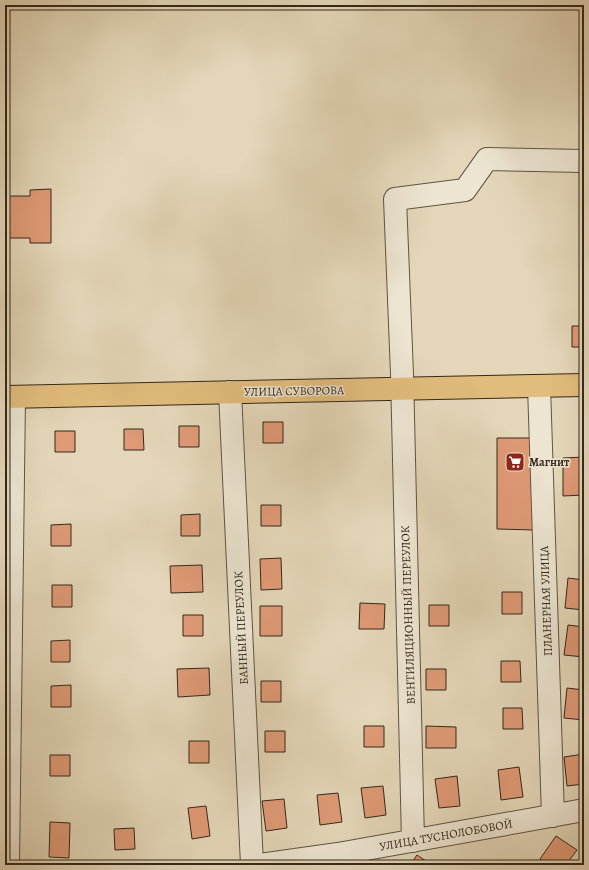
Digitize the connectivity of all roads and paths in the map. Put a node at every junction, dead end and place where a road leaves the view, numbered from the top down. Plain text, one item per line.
1 (584, 161) edge
2 (584, 385) edge
3 (538, 386) junction
4 (402, 389) junction
5 (230, 392) junction
6 (10, 397) edge
7 (584, 810) edge
8 (553, 816) junction
9 (414, 841) junction
10 (344, 860) edge
11 (8, 865) edge
12 (252, 865) edge
13 (260, 865) edge

1 - 4 street, ВЕНТИЛЯЦИОННЫЙ ПЕРЕУЛОК
2 - 3 main road, УЛИЦА СУВОРОВА
3 - 4 main road, УЛИЦА СУВОРОВА
3 - 8 street, ПЛАНЕРНАЯ УЛИЦА
4 - 5 main road, УЛИЦА СУВОРОВА
4 - 9 street, ВЕНТИЛЯЦИОННЫЙ ПЕРЕУЛОК
5 - 6 main road, УЛИЦА СУВОРОВА
5 - 12 street, БАННЫЙ ПЕРЕУЛОК
6 - 11 street
7 - 8 street, УЛИЦА ТУСНОЛОБОВОЙ
8 - 9 street, УЛИЦА ТУСНОЛОБОВОЙ
9 - 10 street, УЛИЦА ТУСНОЛОБОВОЙ
10 - 13 street, УЛИЦА ТУСНОЛОБОВОЙ

